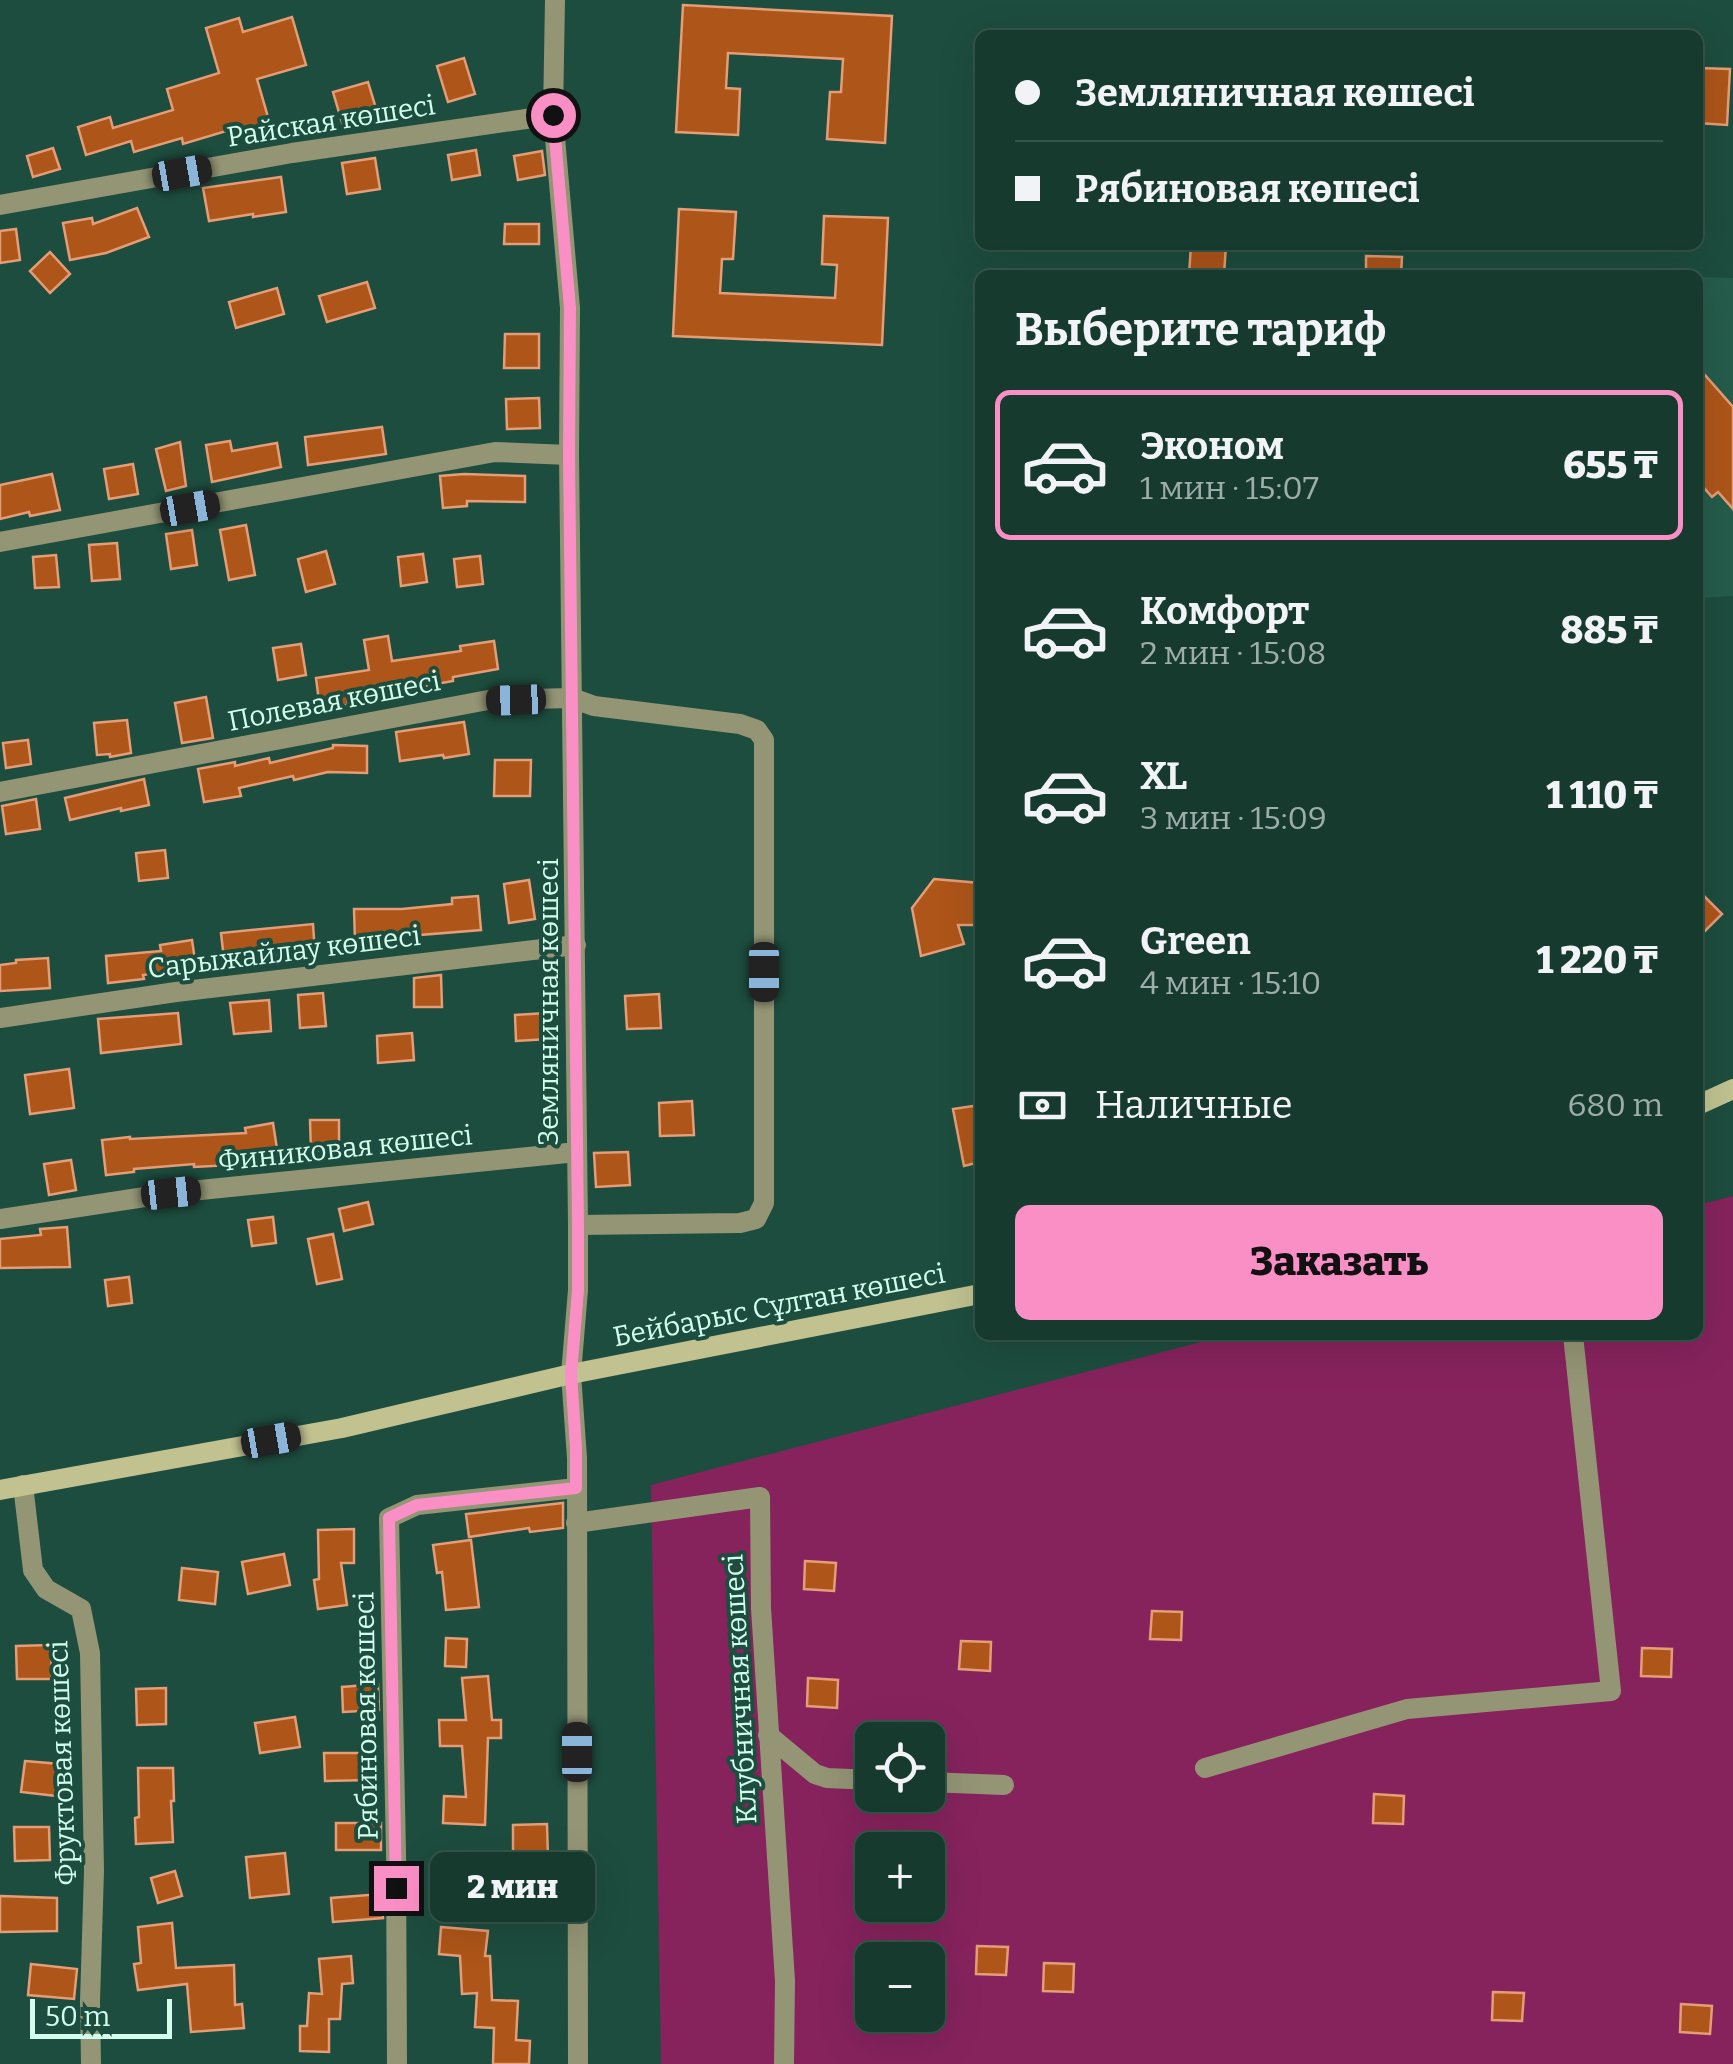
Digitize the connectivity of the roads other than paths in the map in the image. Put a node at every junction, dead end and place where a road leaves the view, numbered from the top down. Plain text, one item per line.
1 (555, 0) edge
2 (553, 115) junction
3 (0, 206) edge
4 (569, 455) junction
5 (0, 542) edge
6 (572, 698) junction
7 (0, 792) edge
8 (576, 944) junction
9 (0, 1018) edge
10 (1733, 1089) edge
11 (1703, 1103) edge
12 (577, 1152) junction
13 (0, 1219) edge
14 (578, 1225) junction
15 (975, 1295) edge
16 (1574, 1340) edge
17 (571, 1374) junction
18 (23, 1485) junction
19 (576, 1488) junction
20 (0, 1490) edge
21 (576, 1524) junction
22 (768, 1735) junction
23 (1205, 1768) dead end
24 (855, 1779) edge
25 (945, 1783) edge
26 (1004, 1785) dead end
27 (91, 2064) edge
28 (397, 2064) edge
29 (578, 2064) edge
30 (784, 2064) edge

1 - 2 street, Земляничная көшесі
2 - 3 street, Райская көшесі
2 - 4 street, Земляничная көшесі
4 - 5 street
4 - 6 street, Земляничная көшесі
6 - 7 street, Полевая көшесі
6 - 8 street, Земляничная көшесі
6 - 14 street, Полевая көшесі
8 - 9 street, Сарыжайлау көшесі
8 - 12 street, Земляничная көшесі
10 - 11 street
12 - 13 street, Финиковая көшесі
12 - 14 street, Земляничная көшесі
14 - 17 street, Земляничная көшесі
15 - 17 street, Бейбарыс Сұлтан көшесі
16 - 23 street
17 - 18 street, Бейбарыс Сұлтан көшесі
17 - 19 street, Земляничная көшесі
18 - 20 street, Бейбарыс Сұлтан көшесі
18 - 27 street, Фруктовая көшесі
19 - 21 street, Земляничная көшесі
19 - 28 street, Рябиновая көшесі
21 - 22 street, Клубничная көшесі
21 - 29 street, Земляничная көшесі
22 - 24 street
22 - 30 street, Клубничная көшесі
25 - 26 street

